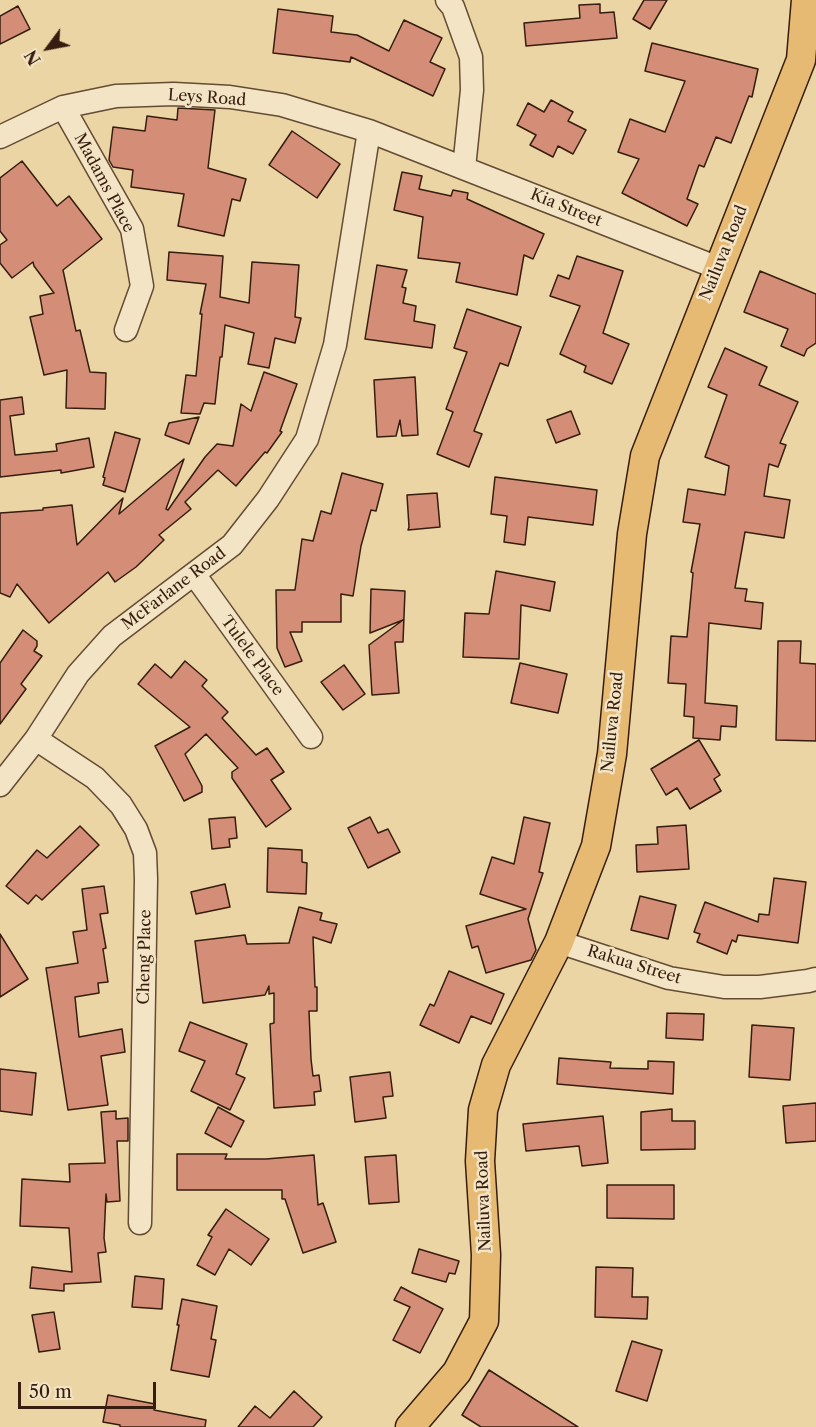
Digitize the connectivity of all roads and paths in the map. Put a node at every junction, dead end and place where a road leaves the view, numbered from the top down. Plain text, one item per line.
1 (447, 0) edge
2 (806, 0) edge
3 (63, 107) junction
4 (369, 131) junction
5 (0, 137) edge
6 (415, 149) joint
7 (464, 168) junction
8 (718, 268) junction
9 (126, 330) dead end
10 (194, 574) junction
11 (311, 737) dead end
12 (36, 739) junction
13 (0, 785) edge
14 (559, 942) junction
15 (816, 979) edge
16 (140, 1223) dead end
17 (410, 1427) edge

1 - 7 street
2 - 8 main road, Nailuva Road
3 - 4 street, Leys Road
3 - 5 street, Leys Road
3 - 9 street, Madams Place
4 - 6 street, Leys Road
4 - 10 street, McFarlane Road
6 - 7 street, Kia Street
7 - 8 street, Kia Street
8 - 14 main road, Nailuva Road
10 - 11 street, Tulele Place
10 - 12 street, McFarlane Road
12 - 13 street, McFarlane Road
12 - 16 street, Cheng Place
14 - 15 street, Rakua Street
14 - 17 main road, Nailuva Road

